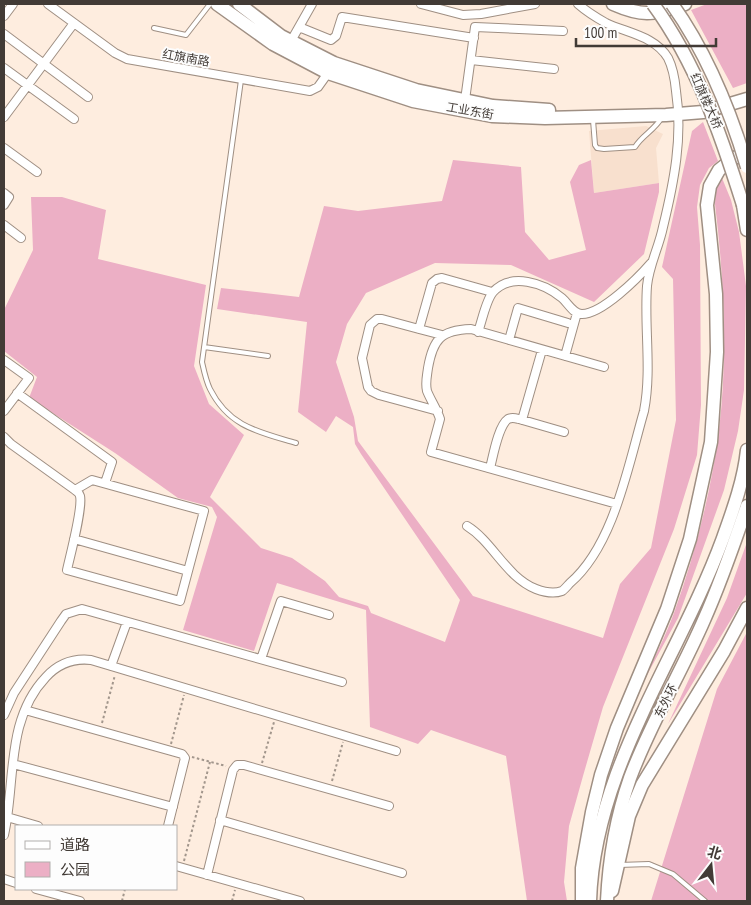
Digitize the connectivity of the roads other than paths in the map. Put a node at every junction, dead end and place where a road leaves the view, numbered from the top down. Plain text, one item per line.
1 (13, 4) edge
2 (48, 4) edge
3 (210, 4) edge
4 (217, 4) edge
5 (239, 4) edge
6 (312, 4) edge
7 (421, 4) edge
8 (535, 4) edge
9 (578, 4) edge
10 (613, 4) edge
11 (653, 4) edge
12 (672, 4) edge
13 (685, 4) edge
14 (4, 16) edge
15 (74, 23) junction
16 (298, 27) junction
17 (154, 28) dead end
18 (563, 31) dead end
19 (4, 34) edge
20 (474, 38) junction
21 (291, 41) junction
22 (471, 60) junction
23 (44, 63) junction
24 (4, 68) edge
25 (554, 69) dead end
26 (328, 73) junction
27 (241, 80) junction
28 (28, 85) junction
29 (747, 92) edge
30 (88, 97) dead end
31 (747, 99) edge
32 (465, 100) junction
33 (679, 111) junction
34 (664, 115) junction
35 (4, 117) edge
36 (590, 117) junction
37 (74, 119) dead end
38 (4, 148) edge
39 (747, 153) edge
40 (747, 168) edge
41 (37, 172) dead end
42 (4, 193) edge
43 (4, 205) edge
44 (4, 225) edge
45 (747, 230) edge
46 (21, 238) dead end
47 (652, 263) junction
48 (492, 292) junction
49 (577, 313) junction
50 (568, 323) dead end
51 (419, 329) junction
52 (478, 332) junction
53 (442, 335) junction
54 (509, 340) junction
55 (204, 347) junction
56 (542, 350) junction
57 (268, 356) dead end
58 (565, 356) junction
59 (4, 360) edge
60 (604, 367) dead end
61 (17, 393) junction
62 (4, 411) edge
63 (438, 412) junction
64 (522, 420) junction
65 (564, 432) dead end
66 (4, 437) edge
67 (296, 443) dead end
68 (747, 450) edge
69 (490, 468) junction
70 (105, 483) junction
71 (75, 490) junction
72 (617, 504) junction
73 (747, 506) edge
74 (467, 526) dead end
75 (74, 539) junction
76 (188, 571) junction
77 (747, 608) edge
78 (329, 615) dead end
79 (127, 622) junction
80 (261, 659) junction
81 (114, 667) junction
82 (342, 682) dead end
83 (8, 698) edge
84 (25, 710) junction
85 (4, 715) edge
86 (396, 750) dead end
87 (13, 764) junction
88 (389, 806) dead end
89 (173, 807) junction
90 (7, 817) junction
91 (220, 820) junction
92 (35, 825) edge
93 (168, 825) edge
94 (4, 835) edge
95 (617, 865) junction
96 (179, 867) edge
97 (402, 873) dead end
98 (207, 874) junction
99 (40, 890) edge
100 (80, 901) edge
101 (300, 901) edge
102 (582, 901) edge
103 (590, 901) edge
104 (609, 901) edge
105 (705, 901) edge

1 - 14 street
2 - 15 street, 红旗南路
3 - 17 lane
4 - 26 main road, 工业东街
5 - 21 main road, 工业东街
6 - 16 street
7 - 8 street
9 - 33 street
10 - 13 main road
11 - 45 main road, 红旗楼大桥, bridge
12 - 40 main road, 红旗楼大桥, bridge
15 - 23 street
15 - 27 street, 红旗南路
16 - 20 street
16 - 21 street
18 - 20 street
19 - 23 street
20 - 22 street
21 - 32 main road, 工业东街
22 - 25 street
22 - 32 street
23 - 28 street
23 - 30 street
24 - 28 street
26 - 27 street, 红旗南路
26 - 36 main road, 工业东街
27 - 55 lane
28 - 35 street
28 - 37 street
29 - 33 main road, 工业东街
31 - 33 main road, 工业东街
32 - 33 main road, 工业东街
33 - 34 main road, 工业东街
33 - 47 street
34 - 36 main road, 工业东街
34 - 36 lane
38 - 41 street
39 - 102 main road
42 - 43 street
44 - 46 street
47 - 49 street
47 - 72 street
48 - 49 street
48 - 51 street
48 - 52 street
49 - 58 street
50 - 54 street
51 - 53 street
51 - 63 street
52 - 53 street
52 - 54 street
53 - 63 street
54 - 56 street
55 - 57 lane
55 - 67 lane
56 - 58 street
56 - 64 street
58 - 60 street
59 - 61 street
61 - 62 street
61 - 70 street
63 - 69 street
64 - 65 street
64 - 69 street
66 - 71 street
68 - 103 main road
69 - 72 street
70 - 71 street
70 - 76 street
71 - 75 street
72 - 74 street
73 - 104 main road, 东外环
75 - 76 street
75 - 76 street
77 - 95 main road
78 - 80 street
79 - 80 street
79 - 81 street
79 - 83 street
80 - 82 street
81 - 84 street
81 - 86 street
83 - 85 street
84 - 87 street
84 - 89 street
87 - 89 street
87 - 90 street
88 - 91 street
89 - 93 street
90 - 92 street
90 - 94 street
91 - 97 street
91 - 98 street
95 - 104 main road
95 - 105 lane
96 - 98 street
98 - 101 street
99 - 100 street

